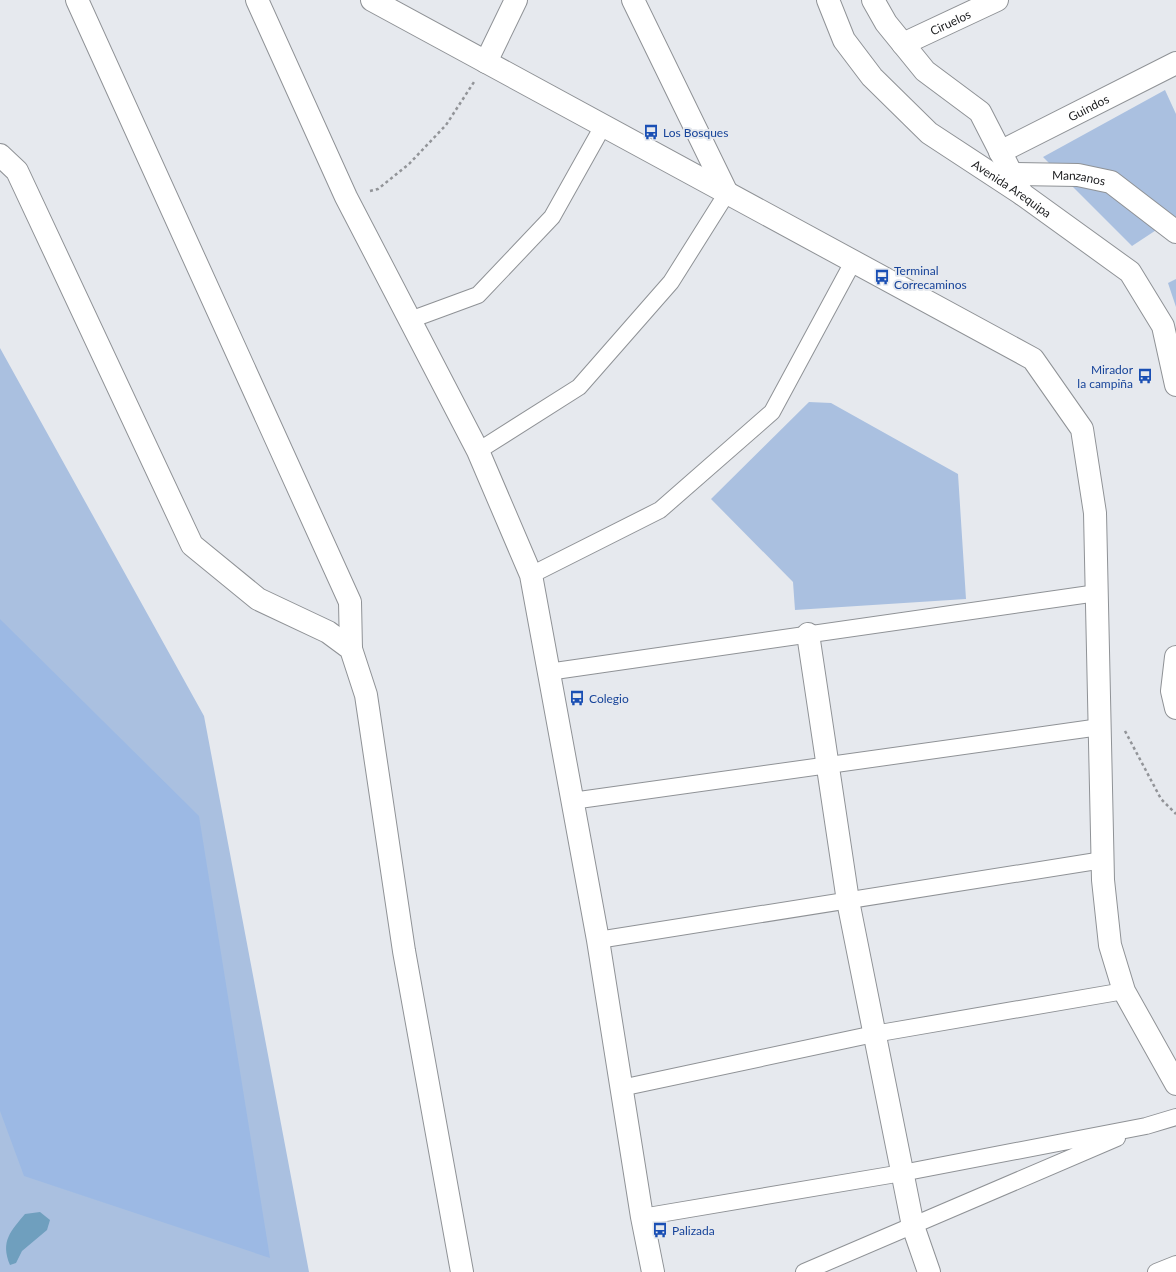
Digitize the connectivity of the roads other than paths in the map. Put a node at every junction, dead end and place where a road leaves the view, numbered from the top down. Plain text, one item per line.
1 (77, 0) edge
2 (258, 0) edge
3 (372, 0) edge
4 (516, 0) edge
5 (633, 0) edge
6 (828, 0) edge
7 (873, 0) edge
8 (997, 0) edge
9 (903, 44) junction
10 (486, 62) junction
11 (1176, 63) edge
12 (603, 126) junction
13 (1000, 152) junction
14 (0, 155) edge
15 (1012, 174) junction
16 (727, 193) junction
17 (1022, 194) junction
18 (1176, 232) edge
19 (853, 262) junction
20 (410, 320) junction
21 (1176, 385) edge
22 (478, 451) junction
23 (531, 575) junction
24 (1097, 593) junction
25 (808, 634) junction
26 (351, 649) junction
27 (1176, 657) edge
28 (548, 672) junction
29 (1176, 708) edge
30 (1100, 727) junction
31 (828, 765) junction
32 (572, 801) junction
33 (1103, 860) junction
34 (848, 901) junction
35 (598, 940) junction
36 (1124, 991) junction
37 (874, 1034) junction
38 (1176, 1084) edge
39 (621, 1088) junction
40 (1176, 1117) edge
41 (1146, 1126) junction
42 (902, 1173) junction
43 (642, 1217) junction
44 (913, 1226) junction
45 (1176, 1264) edge
46 (462, 1272) edge
47 (653, 1272) edge
48 (804, 1272) edge
49 (929, 1272) edge
50 (1156, 1272) edge

1 - 26 street
2 - 20 street
3 - 10 street
4 - 10 street
5 - 16 street
6 - 17 street, Avenida Arequipa
7 - 9 street
8 - 9 street, Ciruelos
9 - 13 street
10 - 12 street
11 - 13 street, Guindos
12 - 16 street
12 - 20 street
13 - 15 street
14 - 26 street
15 - 17 street
15 - 18 street, Manzanos
16 - 19 street
16 - 22 street
17 - 21 street, Avenida Arequipa
19 - 23 street
19 - 24 street
20 - 22 street
22 - 23 street
23 - 28 street
24 - 25 street
24 - 30 street
25 - 28 street
25 - 31 street
26 - 46 street
27 - 29 street
28 - 32 street
30 - 31 street
30 - 33 street
31 - 32 street
31 - 34 street
32 - 35 street
33 - 34 street
33 - 36 street
34 - 35 street
34 - 37 street
35 - 39 street
36 - 37 street
36 - 38 street
37 - 39 street
37 - 42 street
39 - 43 street
40 - 41 street
41 - 42 street
41 - 44 street
42 - 43 street
42 - 44 street
43 - 47 street
44 - 48 street
44 - 49 street
45 - 50 street

